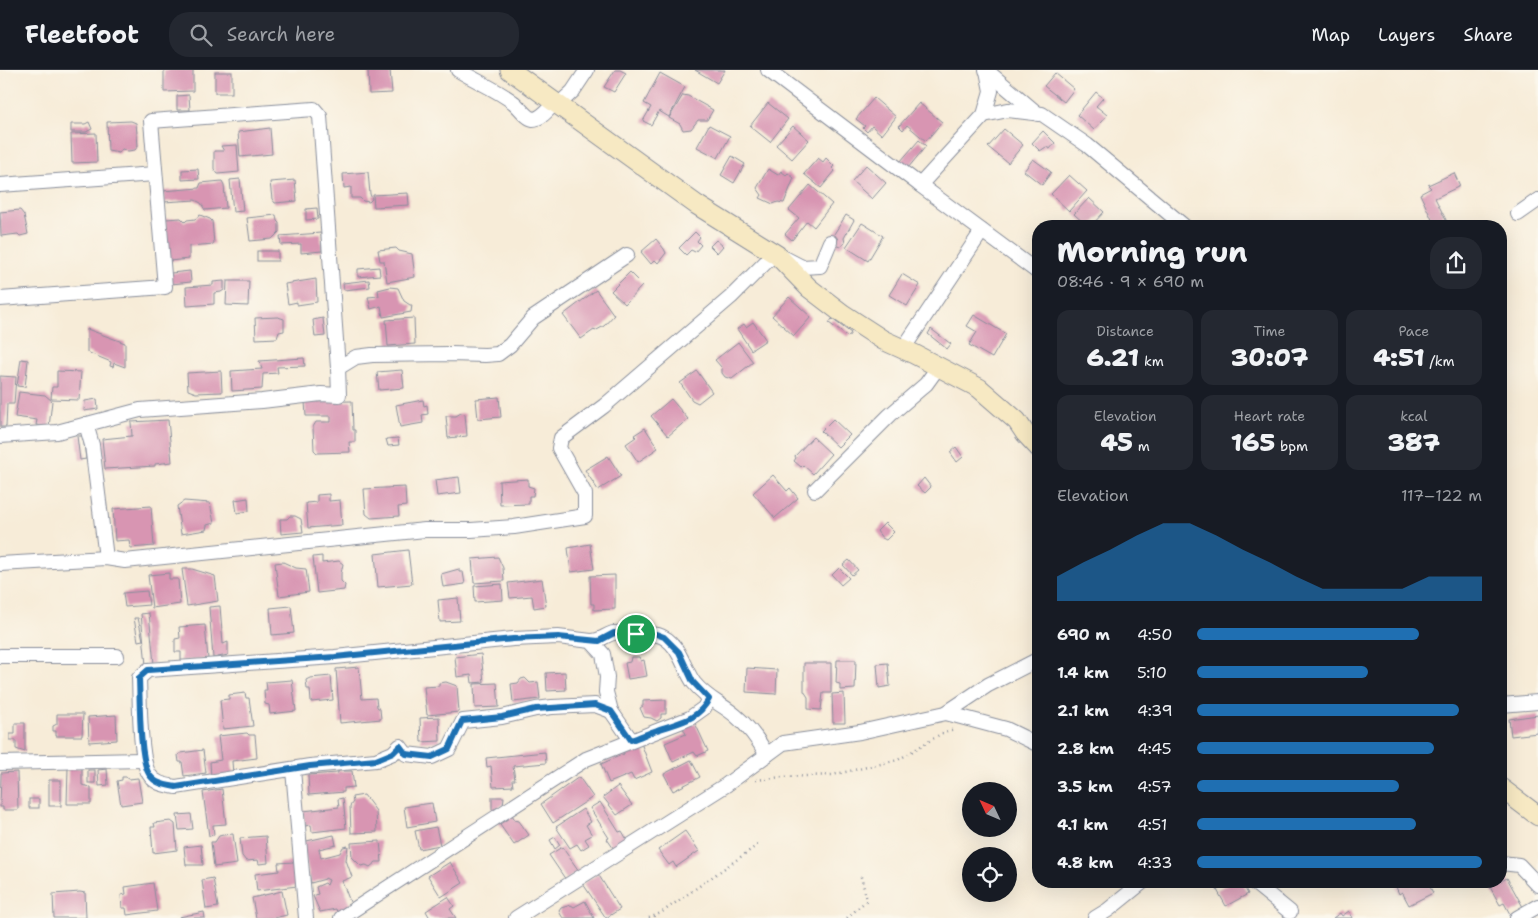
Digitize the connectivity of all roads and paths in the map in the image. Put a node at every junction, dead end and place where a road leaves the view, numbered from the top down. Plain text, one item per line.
1 (458, 70) edge
2 (510, 70) edge
3 (587, 70) edge
4 (768, 70) edge
5 (986, 71) edge
6 (556, 104) junction
7 (1038, 114) junction
8 (984, 115) junction
9 (155, 174) junction
10 (0, 185) edge
11 (920, 185) junction
12 (1538, 200) edge
13 (1518, 214) dead end
14 (1177, 220) edge
15 (982, 231) junction
16 (830, 242) dead end
17 (776, 253) junction
18 (627, 255) dead end
19 (1032, 268) edge
20 (0, 299) edge
21 (903, 349) junction
22 (939, 366) junction
23 (338, 368) junction
24 (86, 424) junction
25 (1032, 435) edge
26 (0, 436) edge
27 (815, 490) dead end
28 (106, 558) junction
29 (0, 564) edge
30 (591, 641) junction
31 (0, 656) edge
32 (117, 656) dead end
33 (1032, 663) edge
34 (709, 699) junction
35 (1538, 702) edge
36 (1507, 705) edge
37 (611, 711) junction
38 (946, 713) junction
39 (981, 722) junction
40 (631, 740) junction
41 (1032, 742) edge
42 (767, 755) junction
43 (144, 760) junction
44 (0, 763) edge
45 (293, 770) junction
46 (754, 781) dead end
47 (1507, 793) edge
48 (1538, 816) edge
49 (759, 844) dead end
50 (1507, 864) edge
51 (860, 873) dead end
52 (1538, 885) edge
53 (1135, 888) edge
54 (1259, 888) edge
55 (1538, 906) edge
56 (1288, 916) edge
57 (306, 918) edge
58 (341, 918) edge
59 (516, 918) edge
60 (649, 918) edge
61 (847, 918) edge
62 (1095, 918) edge
63 (1517, 918) edge

1 - 6 street
2 - 6 main road
3 - 6 street
4 - 11 street
5 - 7 street
5 - 8 street
6 - 17 main road
7 - 8 street
7 - 14 street
8 - 11 street
9 - 10 street
9 - 20 street
9 - 23 street
11 - 15 street
12 - 13 street
15 - 19 street
15 - 21 street
16 - 17 street
17 - 21 main road
17 - 28 street
18 - 23 street
21 - 22 main road
22 - 25 main road
22 - 27 street
23 - 24 street
24 - 26 street
24 - 28 street
28 - 29 street
30 - 34 street
30 - 37 street
30 - 43 street
31 - 32 street
33 - 38 street
34 - 40 street
34 - 42 street
35 - 36 street
37 - 40 street
37 - 45 street
38 - 39 street
38 - 42 street
39 - 41 street
39 - 46 path
40 - 58 street
42 - 59 street
43 - 44 street
43 - 45 street
45 - 57 street
47 - 48 main road
49 - 60 path
50 - 52 street
51 - 61 path
53 - 62 street
54 - 56 street
55 - 63 street

